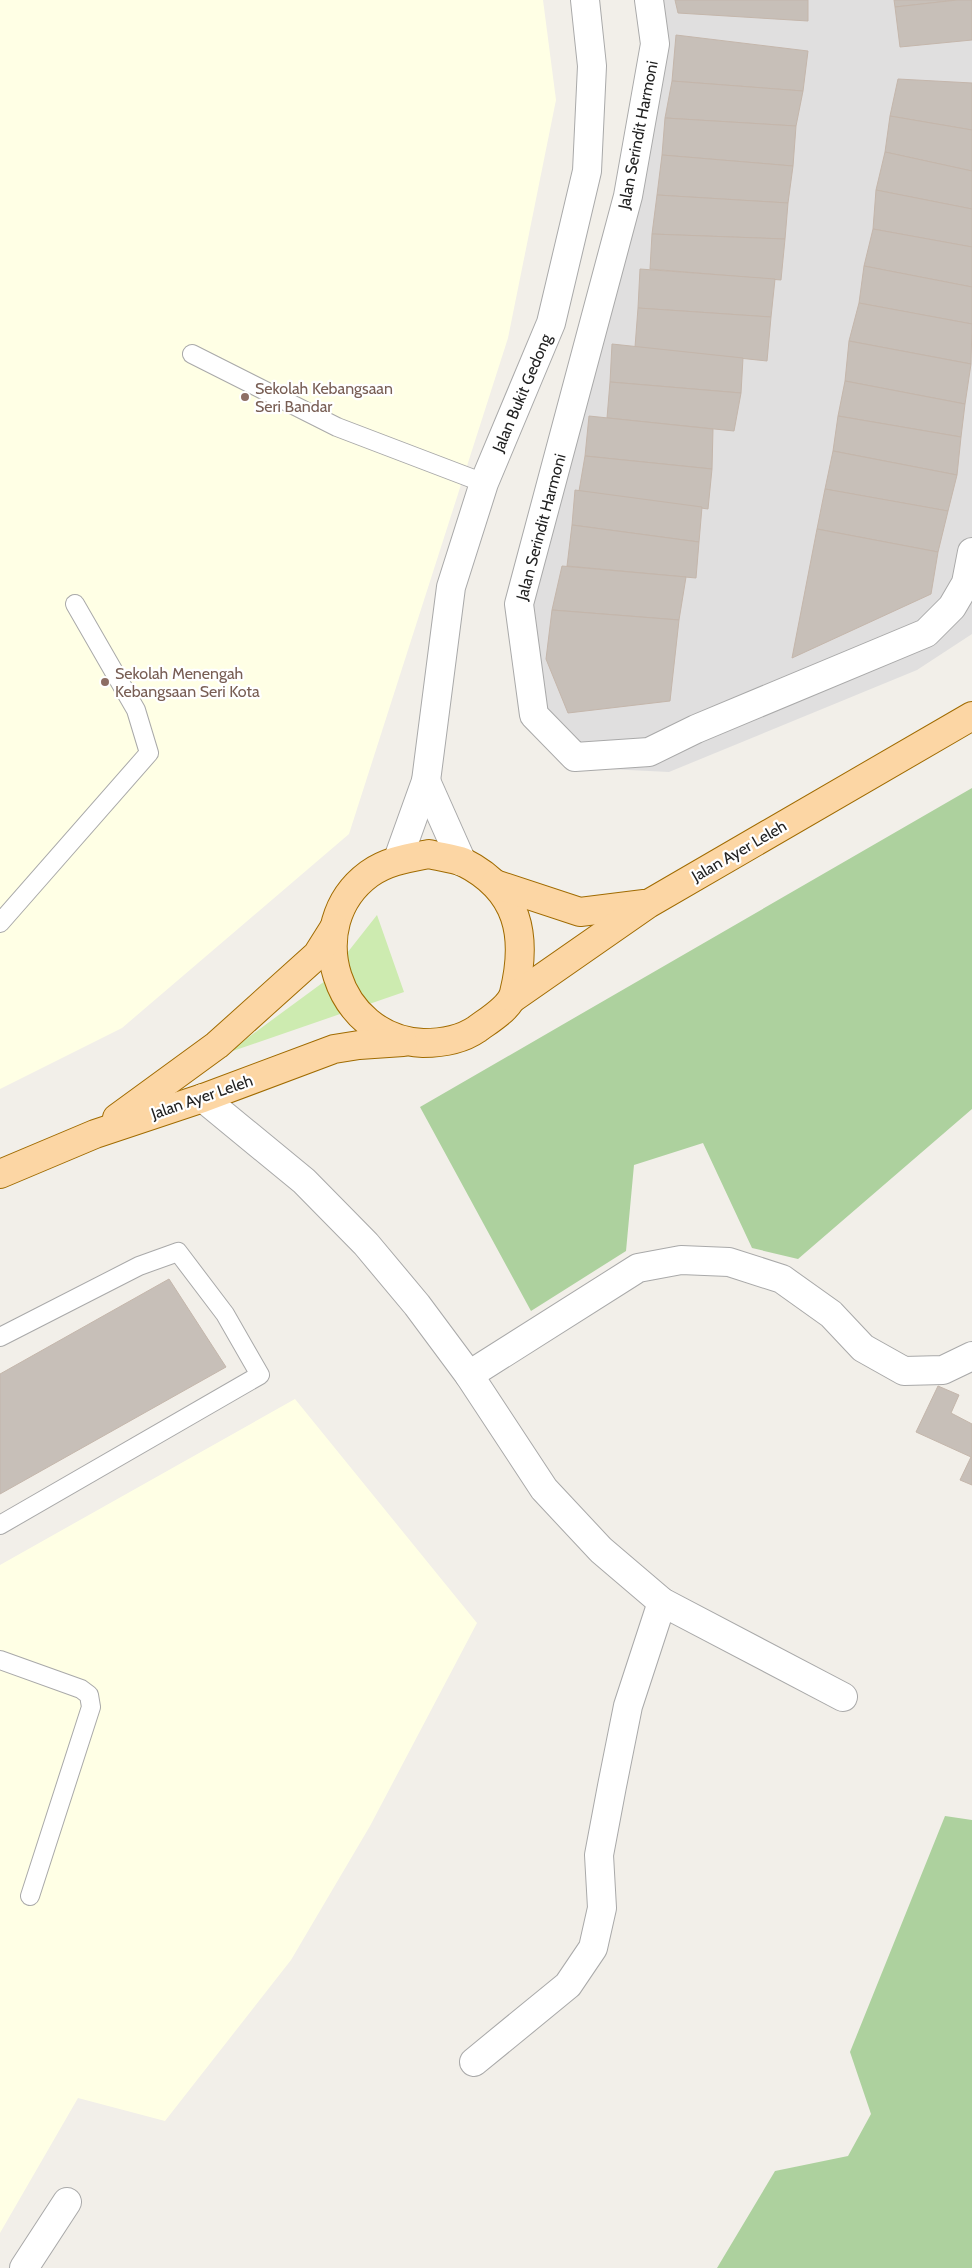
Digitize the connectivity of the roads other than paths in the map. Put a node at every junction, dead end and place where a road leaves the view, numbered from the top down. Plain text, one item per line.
1 (585, 0) edge
2 (649, 0) edge
3 (192, 354) dead end
4 (484, 483) junction
5 (972, 552) edge
6 (75, 604) dead end
7 (972, 716) edge
8 (426, 781) junction
9 (398, 859) junction
10 (462, 862) junction
11 (495, 884) junction
12 (648, 904) junction
13 (0, 923) edge
14 (334, 928) junction
15 (513, 998) junction
16 (409, 1042) junction
17 (203, 1098) junction
18 (95, 1134) junction
19 (0, 1174) edge
20 (0, 1336) edge
21 (972, 1356) edge
22 (469, 1375) junction
23 (0, 1525) edge
24 (662, 1602) junction
25 (0, 1660) edge
26 (843, 1697) dead end
27 (30, 1896) dead end
28 (474, 2062) dead end
29 (67, 2202) dead end
30 (24, 2268) edge

1 - 4 street, Jalan Bukit Gedong
2 - 5 street, Jalan Serindit Harmoni
3 - 4 lane
4 - 8 street, Jalan Bukit Gedong
6 - 13 lane
7 - 12 main road, Jalan Ayer Leleh
8 - 9 street, Jalan Bukit Gedong
8 - 10 street
9 - 10 main road
9 - 14 main road
10 - 11 main road
11 - 12 main road
11 - 15 main road
12 - 15 main road, Jalan Ayer Leleh
14 - 16 main road
14 - 18 main road
15 - 16 main road, Jalan Ayer Leleh
16 - 17 main road, Jalan Ayer Leleh
17 - 18 main road, Jalan Ayer Leleh
17 - 22 street
18 - 19 main road, Jalan Ayer Leleh
20 - 23 lane
21 - 22 street
22 - 24 street
24 - 26 street
24 - 28 street
25 - 27 lane
29 - 30 street

